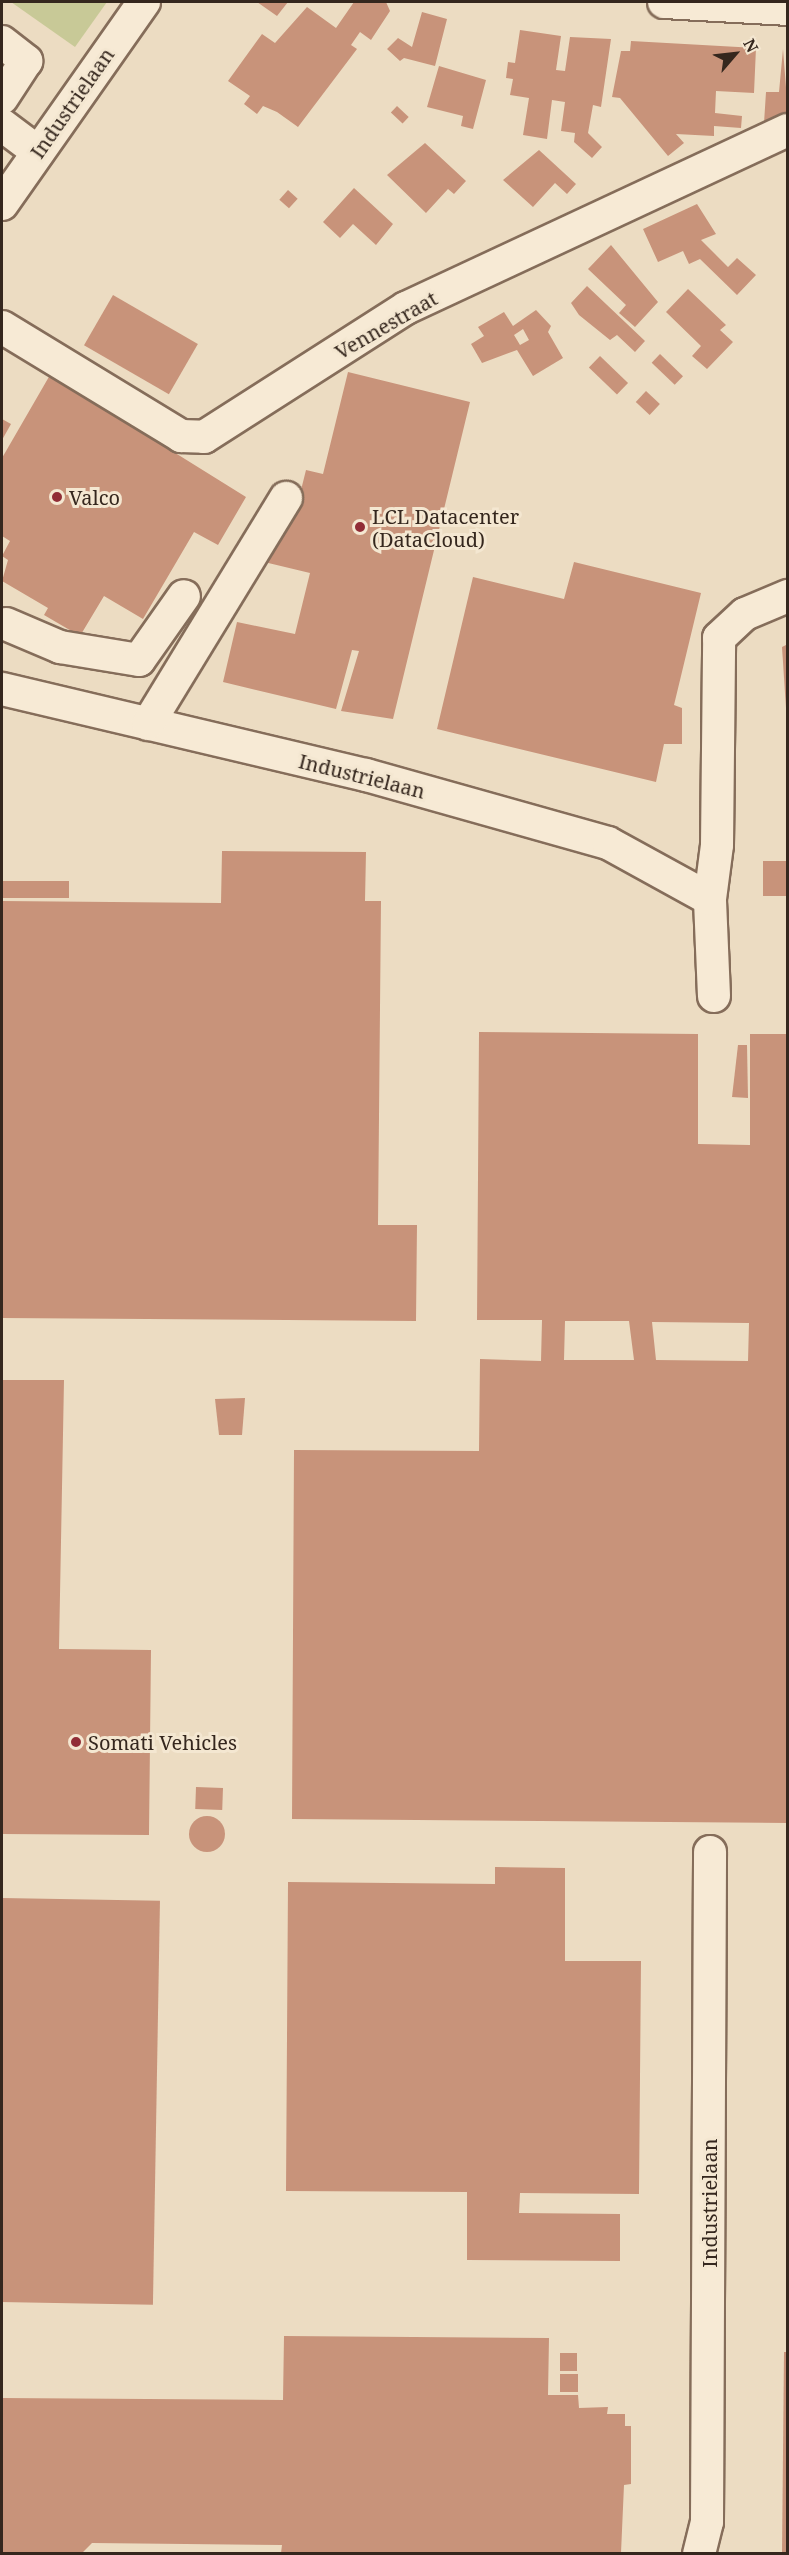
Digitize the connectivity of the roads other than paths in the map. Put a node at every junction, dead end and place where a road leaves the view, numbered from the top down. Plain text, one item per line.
1 (144, 2) edge
2 (664, 2) edge
3 (788, 9) edge
4 (2, 42) edge
5 (2, 98) edge
6 (2, 125) edge
7 (788, 130) edge
8 (38, 152) junction
9 (2, 204) edge
10 (2, 327) edge
11 (286, 498) dead end
12 (184, 596) dead end
13 (788, 596) edge
14 (3, 626) edge
15 (2, 689) edge
16 (148, 724) junction
17 (710, 899) junction
18 (714, 996) dead end
19 (710, 1852) dead end
20 (699, 2553) edge

1 - 8 street, Industrielaan
2 - 3 street
4 - 5 street
6 - 8 street
7 - 10 street, Vennestraat
8 - 9 street, Industrielaan
11 - 16 street
12 - 14 street
13 - 17 street
15 - 16 street, Industrielaan
16 - 17 street, Industrielaan
17 - 18 street
19 - 20 street, Industrielaan

